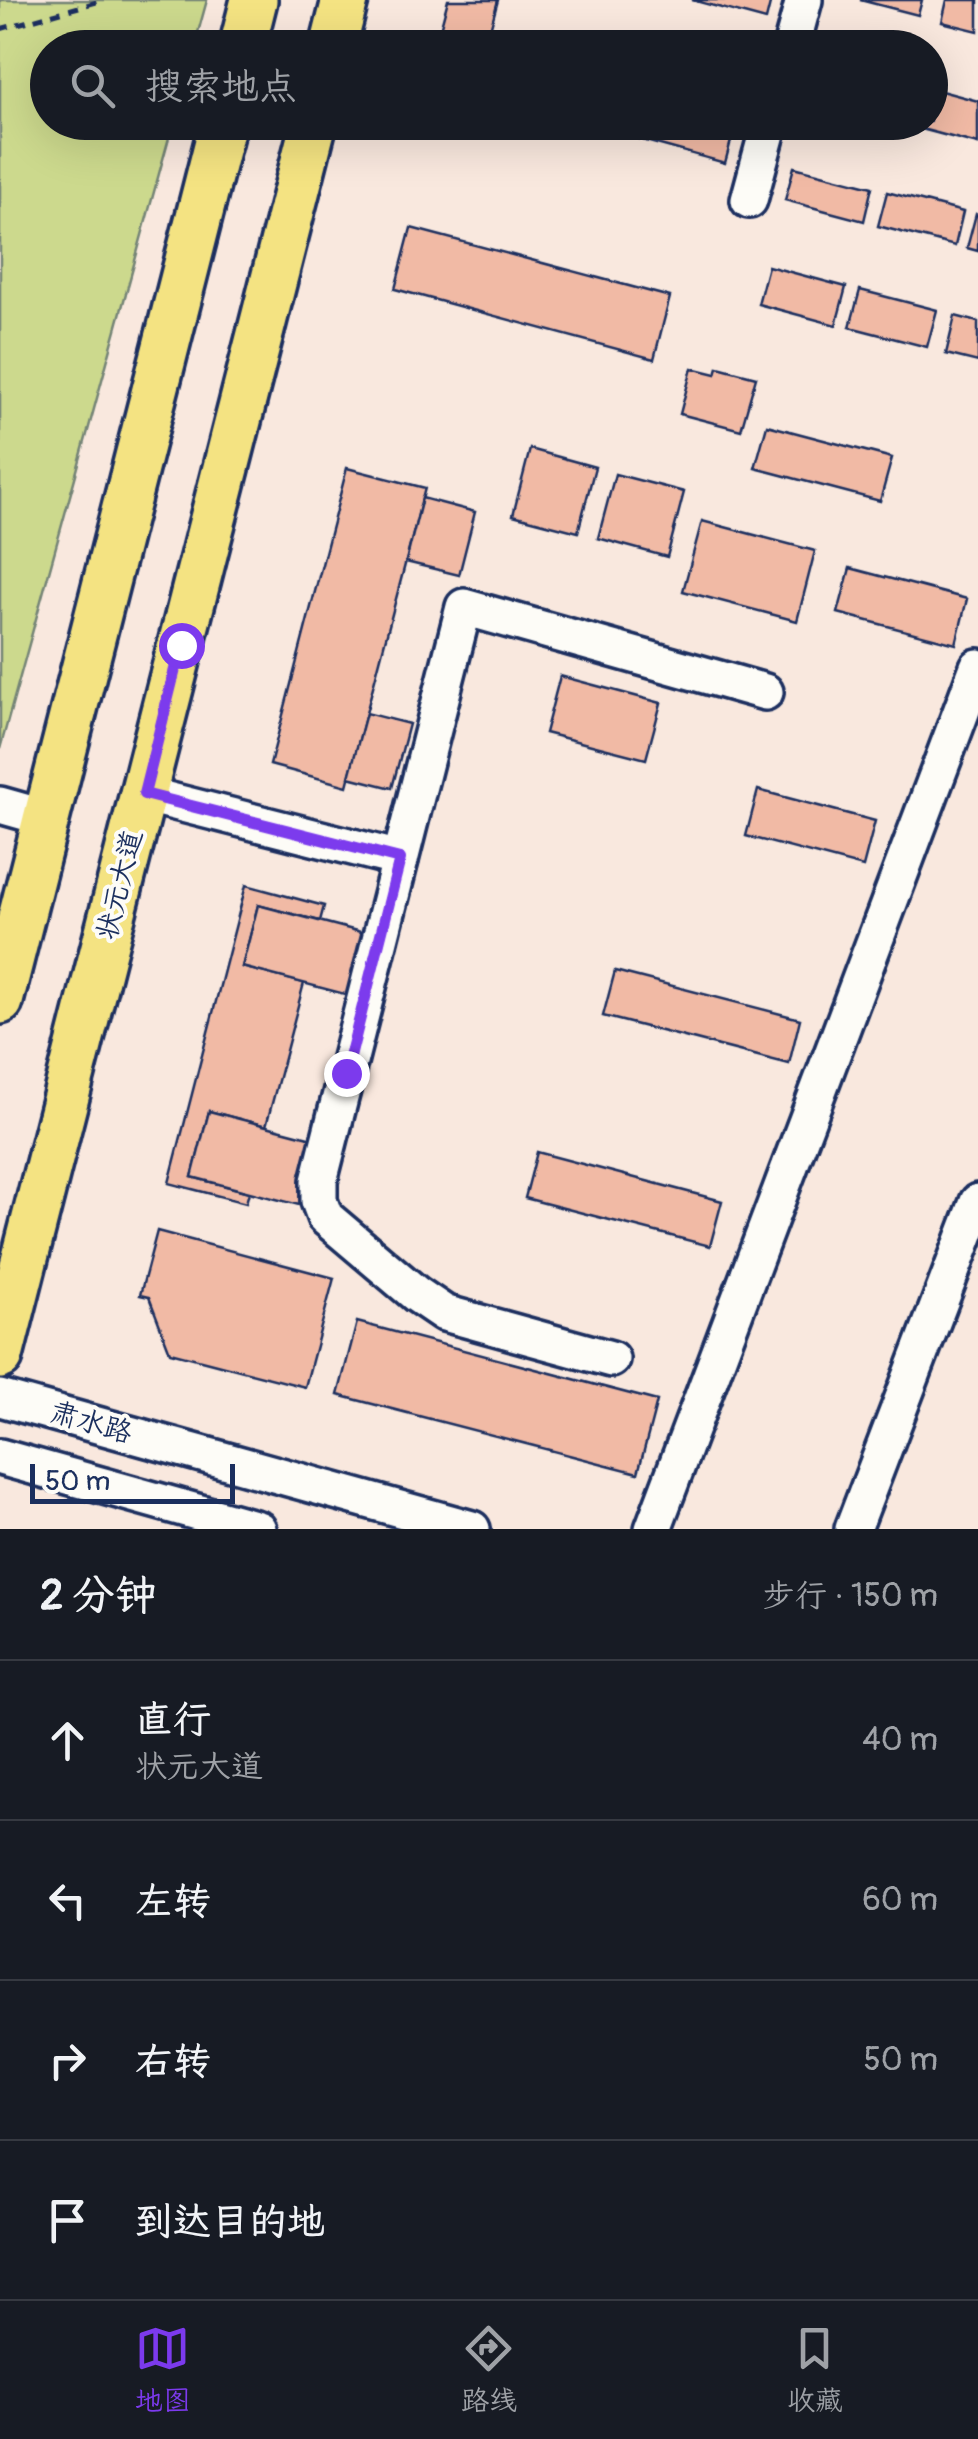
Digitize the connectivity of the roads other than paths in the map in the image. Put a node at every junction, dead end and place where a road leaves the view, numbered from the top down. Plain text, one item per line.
1 (254, 0) edge
2 (345, 0) edge
3 (804, 0) edge
4 (246, 30) edge
5 (338, 30) edge
6 (795, 30) edge
7 (218, 140) edge
8 (309, 140) edge
9 (765, 140) edge
10 (749, 200) dead end
11 (978, 667) edge
12 (765, 692) dead end
13 (144, 794) junction
14 (0, 805) edge
15 (46, 818) junction
16 (400, 859) junction
17 (0, 1000) edge
18 (978, 1202) edge
19 (0, 1356) edge
20 (611, 1359) dead end
21 (0, 1398) edge
22 (0, 1458) edge
23 (258, 1529) edge
24 (472, 1529) edge
25 (652, 1529) edge
26 (853, 1529) edge

1 - 4 main road
2 - 5 main road
3 - 6 street
7 - 15 main road
8 - 13 main road, 状元大道
9 - 10 street
11 - 25 street
12 - 16 street
13 - 16 street
13 - 19 main road, 状元大道
14 - 15 street
15 - 17 main road
16 - 20 street
18 - 26 street
21 - 24 street, 肃水路
22 - 23 street, 肃水路

